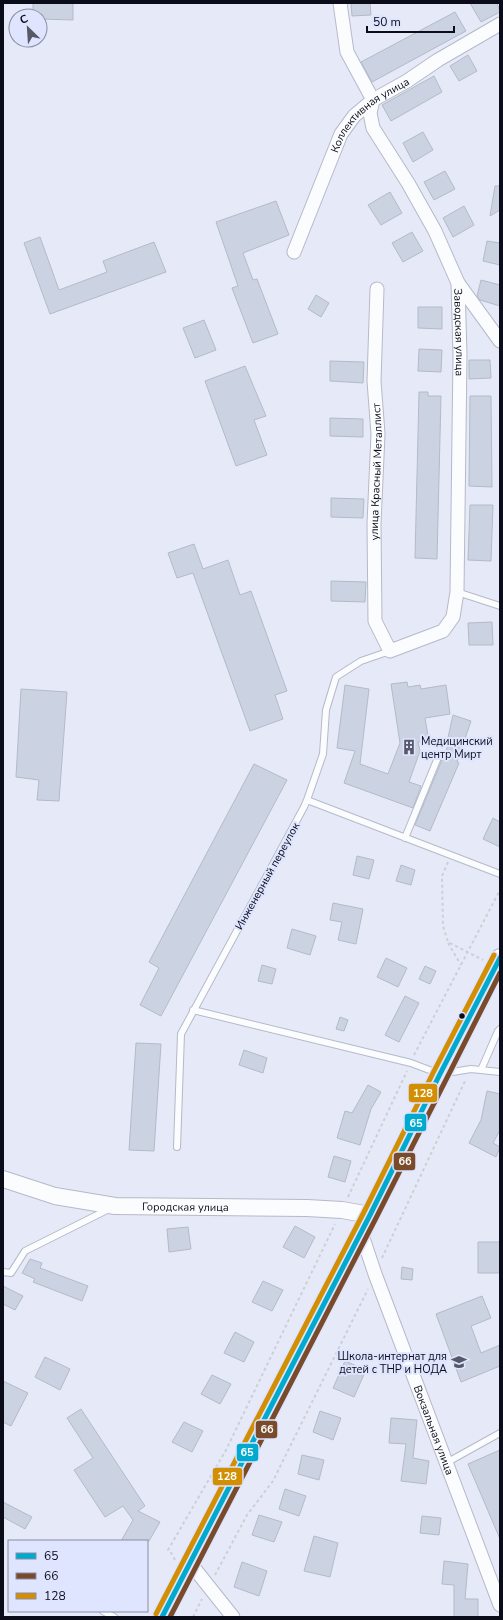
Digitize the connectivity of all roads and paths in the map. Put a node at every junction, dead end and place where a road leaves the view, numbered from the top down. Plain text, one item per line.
1 (340, 3) edge
2 (500, 24) edge
3 (373, 100) junction
4 (294, 252) dead end
5 (458, 283) junction
6 (377, 289) dead end
7 (500, 341) edge
8 (457, 592) junction
9 (500, 606) edge
10 (390, 651) junction
11 (439, 755) dead end
12 (307, 800) junction
13 (405, 838) junction
14 (451, 855) junction
15 (500, 874) edge
16 (500, 890) edge
17 (448, 942) junction
18 (467, 953) junction
19 (493, 960) edge
20 (461, 966) junction
21 (193, 1010) junction
22 (500, 1029) edge
23 (414, 1055) dead end
24 (470, 1069) junction
25 (482, 1070) junction
26 (406, 1071) dead end
27 (500, 1072) edge
28 (440, 1074) junction
29 (177, 1147) dead end
30 (3, 1179) edge
31 (346, 1200) dead end
32 (115, 1206) junction
33 (370, 1215) junction
34 (337, 1220) dead end
35 (361, 1232) junction
36 (380, 1263) dead end
37 (3, 1272) edge
38 (370, 1284) dead end
39 (500, 1433) edge
40 (446, 1463) junction
41 (183, 1564) junction
42 (209, 1586) junction
43 (500, 1605) edge
44 (104, 1612) edge
45 (114, 1617) edge
46 (162, 1617) edge
47 (193, 1617) edge
48 (233, 1617) edge

1 - 3 street
2 - 3 street, Коллективная улица
3 - 4 street, Коллективная улица
3 - 5 street, Заводская улица
5 - 7 street
5 - 8 street, Заводская улица
6 - 10 street, улица Красный Металлист
8 - 9 lane
8 - 10 street, Заводская улица
10 - 12 lane, Инженерный переулок
11 - 13 lane
12 - 13 lane
12 - 21 lane, Инженерный переулок
13 - 14 lane
14 - 15 lane
14 - 17 path
16 - 18 path
17 - 18 path
17 - 20 path
18 - 19 path
18 - 20 path
19 - 28 main road
20 - 23 path
21 - 28 lane
21 - 29 lane, Инженерный переулок
22 - 25 lane
24 - 25 lane
24 - 28 lane
24 - 36 path
25 - 27 lane
26 - 31 path
28 - 33 main road
30 - 32 street, Городская улица
32 - 33 street, Городская улица
32 - 37 lane
33 - 35 main road
34 - 41 path
35 - 40 street, Вокзальная улица
35 - 41 main road
38 - 42 path
39 - 40 lane
40 - 43 street, Вокзальная улица
41 - 42 street
41 - 46 main road
42 - 47 path
42 - 48 street
44 - 45 lane

